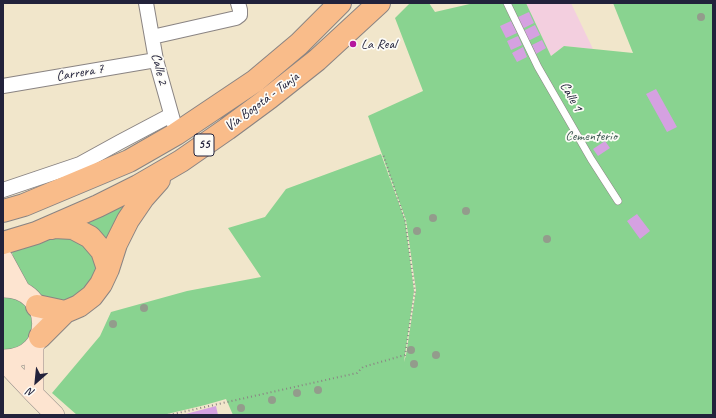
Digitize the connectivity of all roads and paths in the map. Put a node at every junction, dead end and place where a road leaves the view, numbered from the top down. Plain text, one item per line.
1 (146, 3) edge
2 (238, 3) edge
3 (340, 3) edge
4 (379, 3) edge
5 (506, 3) edge
6 (152, 37) junction
7 (156, 60) junction
8 (3, 86) edge
9 (174, 124) junction
10 (383, 154) dead end
11 (181, 161) junction
12 (3, 190) edge
13 (618, 201) dead end
14 (3, 211) edge
15 (36, 232) junction
16 (3, 243) edge
17 (3, 258) edge
18 (108, 269) junction
19 (12, 289) edge
20 (38, 306) junction
21 (64, 312) junction
22 (37, 341) junction
23 (3, 360) edge
24 (34, 394) junction
25 (55, 415) edge
26 (168, 415) edge

1 - 6 street, Calle 2
2 - 6 street
3 - 9 highway, Vía Bogotá - Tunja / 55
4 - 11 highway, Vía Bogotá - Tunja / 55
5 - 13 lane, Calle 1
6 - 7 street, Calle 2
7 - 8 street, Carrera 7
7 - 9 street, Calle 2
9 - 12 street
9 - 14 highway, Vía Bogotá - Tunja / 55
10 - 26 path
11 - 15 highway, Vía Bogotá - Tunja / 55
11 - 18 highway
15 - 16 highway, Vía Bogotá - Tunja / 55
15 - 18 highway
17 - 19 main road
18 - 21 highway
19 - 20 main road
20 - 21 highway
20 - 22 main road
21 - 22 highway
22 - 23 main road
22 - 24 main road
23 - 24 main road
24 - 25 main road

